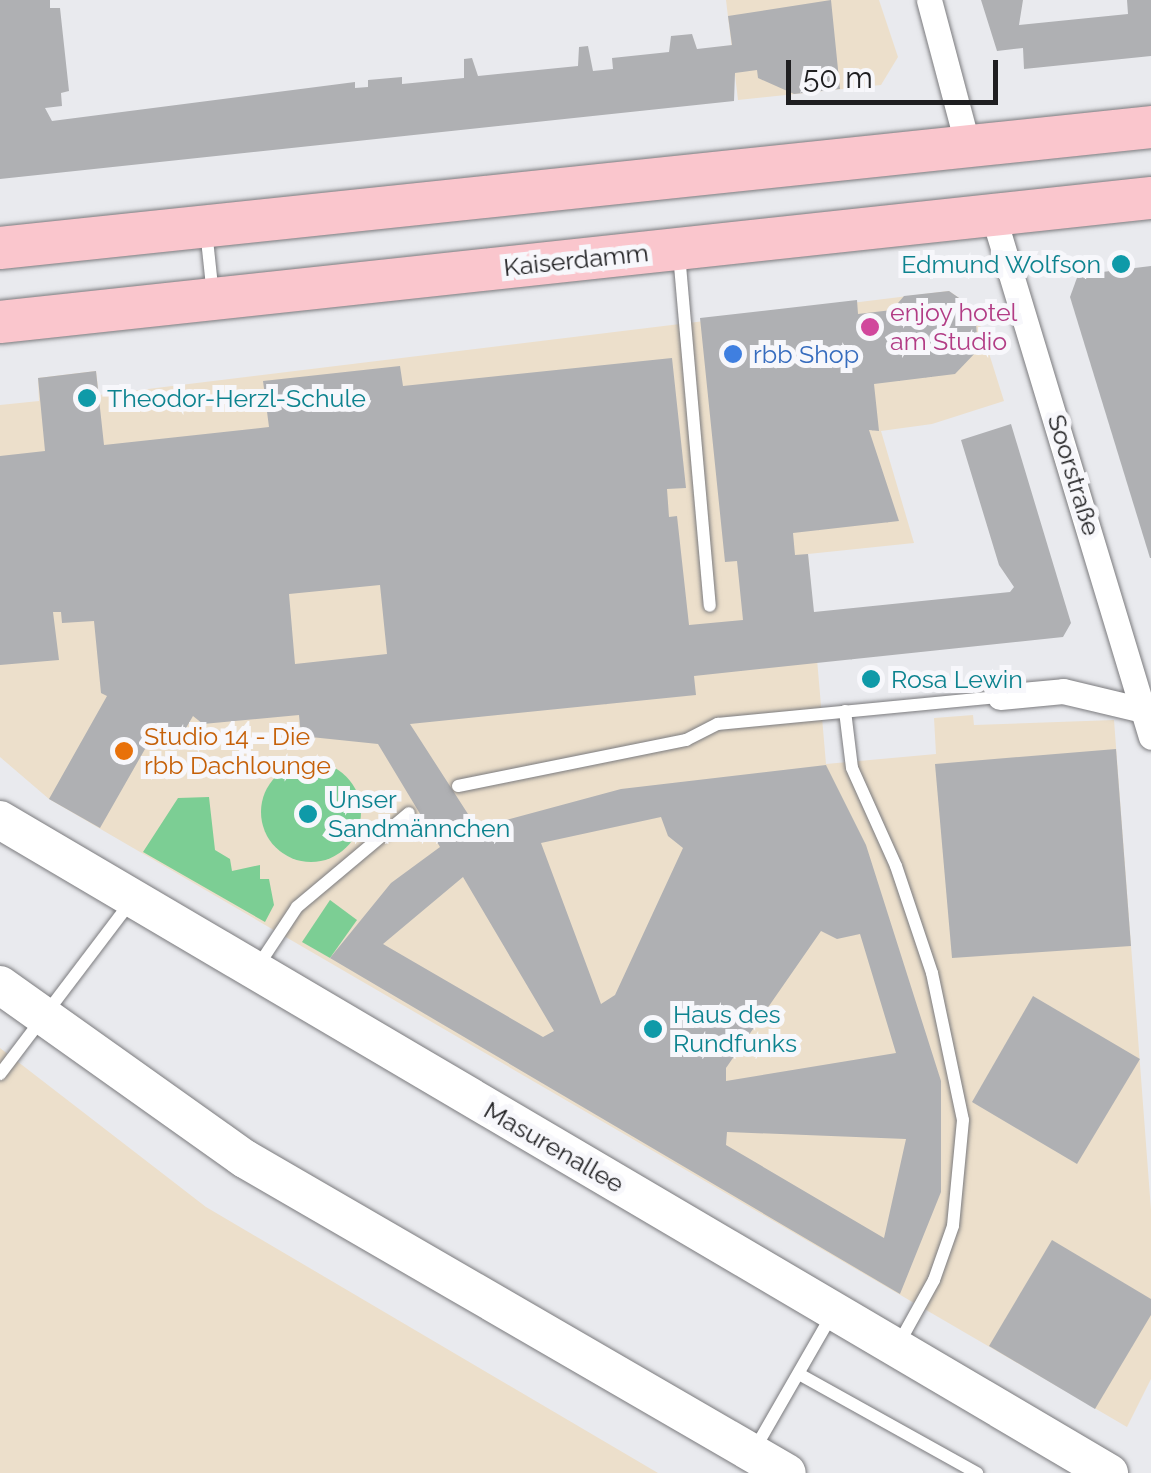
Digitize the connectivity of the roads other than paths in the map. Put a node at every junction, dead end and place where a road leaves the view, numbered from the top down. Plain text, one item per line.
1 (929, 0) edge
2 (965, 127) junction
3 (1151, 128) edge
4 (1151, 198) edge
5 (993, 214) junction
6 (206, 228) junction
7 (0, 248) edge
8 (678, 249) junction
9 (214, 300) junction
10 (0, 322) edge
11 (710, 606) dead end
12 (1000, 696) joint
13 (845, 711) junction
14 (1148, 711) edge
15 (1151, 737) edge
16 (458, 786) dead end
17 (409, 813) dead end
18 (0, 820) edge
19 (134, 898) junction
20 (255, 971) junction
21 (0, 985) edge
22 (44, 1021) junction
23 (0, 1074) edge
24 (834, 1311) junction
25 (897, 1348) junction
26 (799, 1374) junction
27 (750, 1456) junction
28 (1086, 1467) edge
29 (787, 1473) edge
30 (976, 1473) edge

1 - 2 street
2 - 3 main road
2 - 6 main road
4 - 5 main road, Kaiserdamm
5 - 8 main road, Kaiserdamm
5 - 14 street, Soorstraße
6 - 7 main road
6 - 9 lane
8 - 9 main road, Kaiserdamm
8 - 11 lane
9 - 10 main road, Kaiserdamm
12 - 13 lane
12 - 14 street
13 - 16 lane
13 - 25 lane
14 - 15 street, Soorstraße
17 - 20 lane
18 - 19 main road, Masurenallee
19 - 20 main road, Masurenallee
19 - 22 lane
20 - 24 main road, Masurenallee
21 - 22 main road
22 - 23 lane
22 - 27 main road
24 - 25 main road, Masurenallee
24 - 26 lane
25 - 28 main road, Masurenallee
26 - 27 lane
26 - 30 lane
27 - 29 main road

